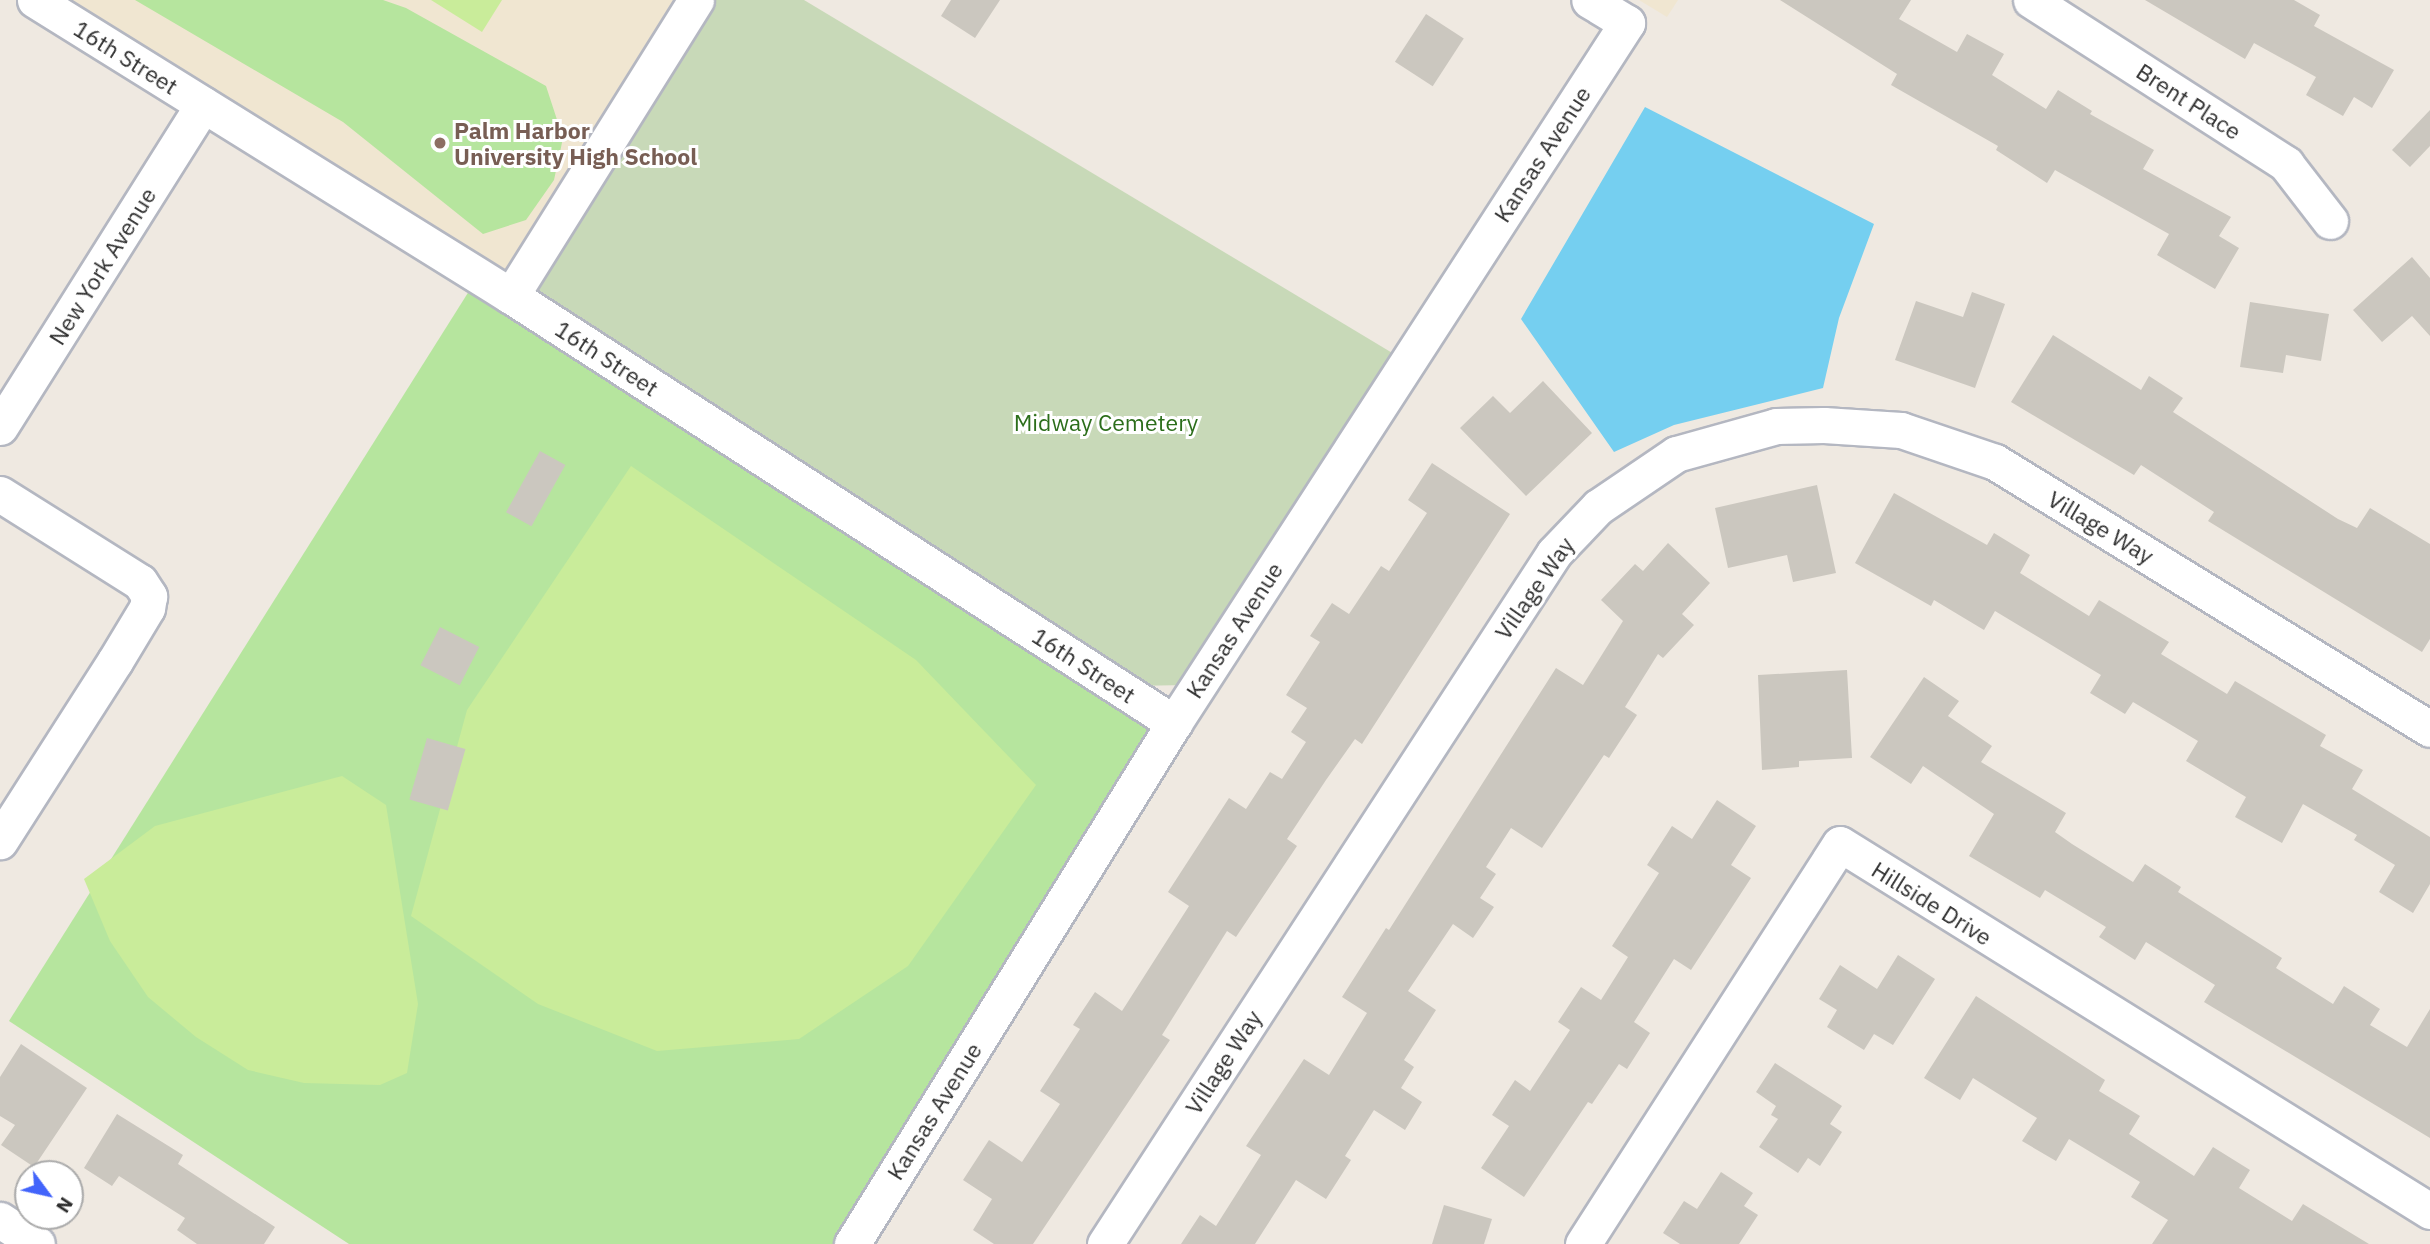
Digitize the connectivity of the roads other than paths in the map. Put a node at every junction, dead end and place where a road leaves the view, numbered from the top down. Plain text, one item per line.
1 (35, 0) edge
2 (696, 0) edge
3 (1589, 0) edge
4 (2031, 0) edge
5 (203, 105) junction
6 (2330, 221) dead end
7 (511, 296) junction
8 (0, 427) edge
9 (0, 494) edge
10 (1174, 723) junction
11 (2430, 729) edge
12 (0, 841) edge
13 (2430, 1211) edge
14 (0, 1220) edge
15 (37, 1244) edge
16 (852, 1244) edge
17 (1105, 1244) edge
18 (1583, 1244) edge

1 - 5 street, 16th Street
2 - 7 street
3 - 10 street, Kansas Avenue
4 - 6 street, Brent Place
5 - 7 street, 16th Street
5 - 8 street, New York Avenue
7 - 10 street, 16th Street
9 - 12 street
10 - 16 street, Kansas Avenue
11 - 17 street, Village Way
13 - 18 street, Hillside Drive
14 - 15 street

